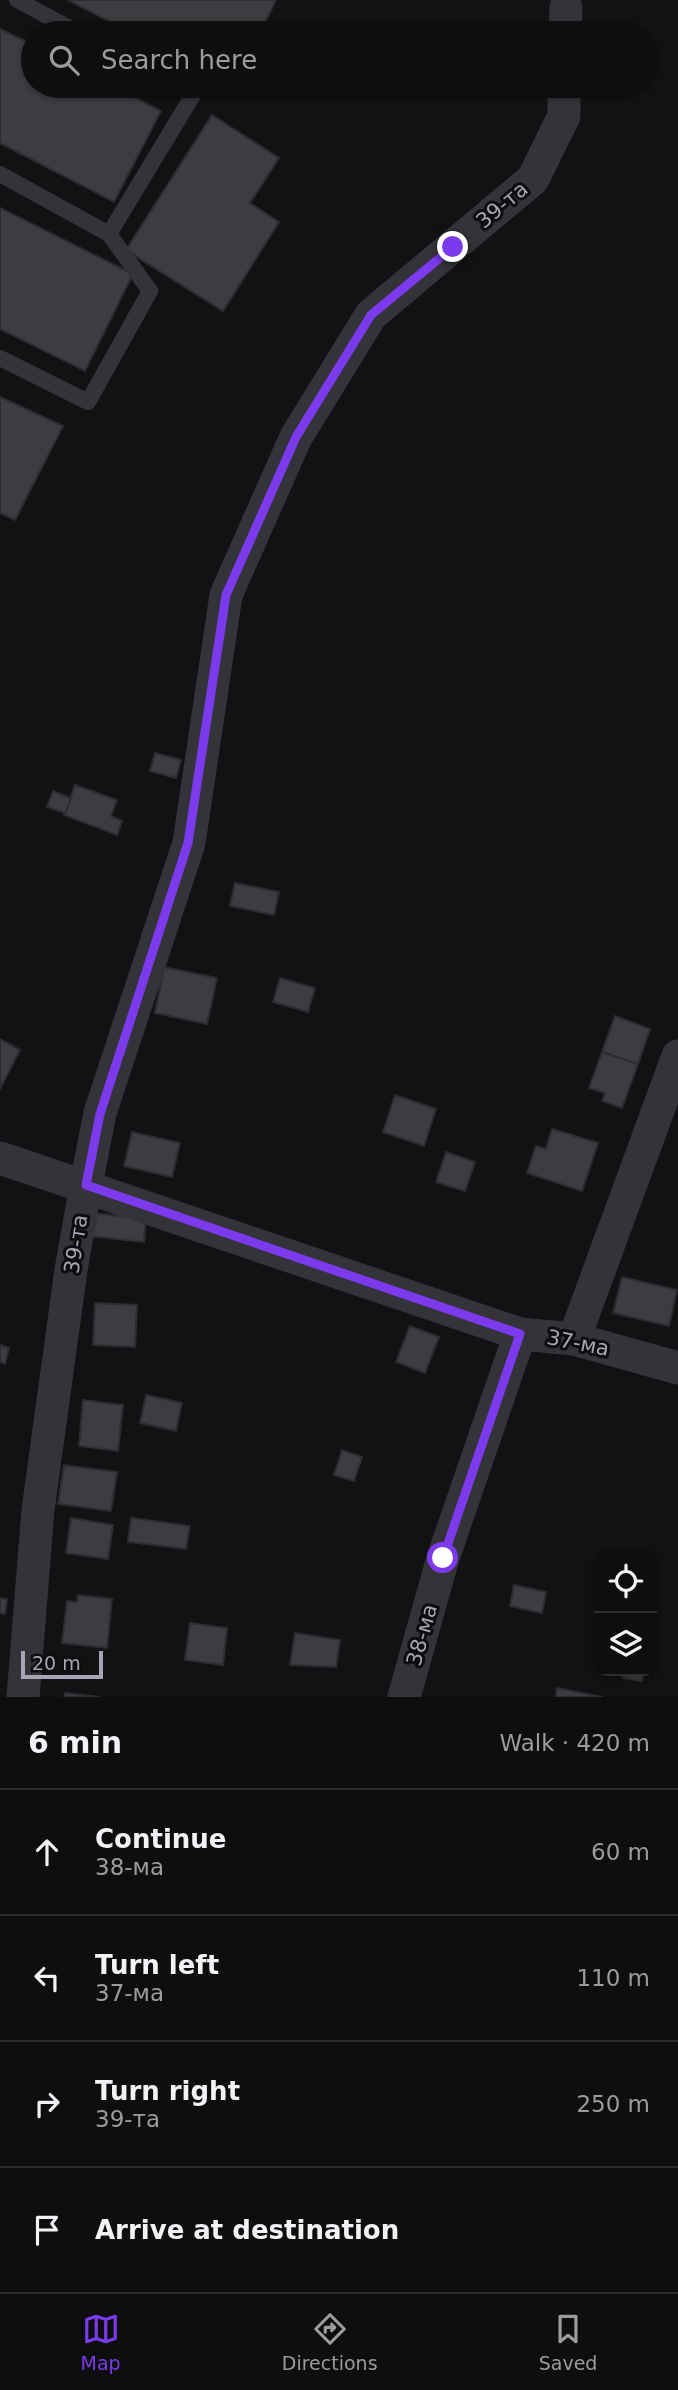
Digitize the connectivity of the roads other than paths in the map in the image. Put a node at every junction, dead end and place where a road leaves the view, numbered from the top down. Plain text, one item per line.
1 (17, 0) edge
2 (56, 21) edge
3 (191, 98) edge
4 (564, 98) edge
5 (0, 174) edge
6 (109, 234) junction
7 (0, 358) edge
8 (678, 1056) edge
9 (0, 1158) edge
10 (86, 1185) junction
11 (520, 1334) junction
12 (574, 1339) junction
13 (678, 1368) edge
14 (23, 1697) edge
15 (404, 1697) edge

1 - 2 lane
3 - 6 lane
4 - 10 street, 39-та
5 - 6 lane
6 - 7 lane
8 - 12 street
9 - 10 street, 37-ма
10 - 11 street, 37-ма
10 - 14 street, 39-та
11 - 12 street, 37-ма
11 - 15 street, 38-ма
12 - 13 street, 37-ма

